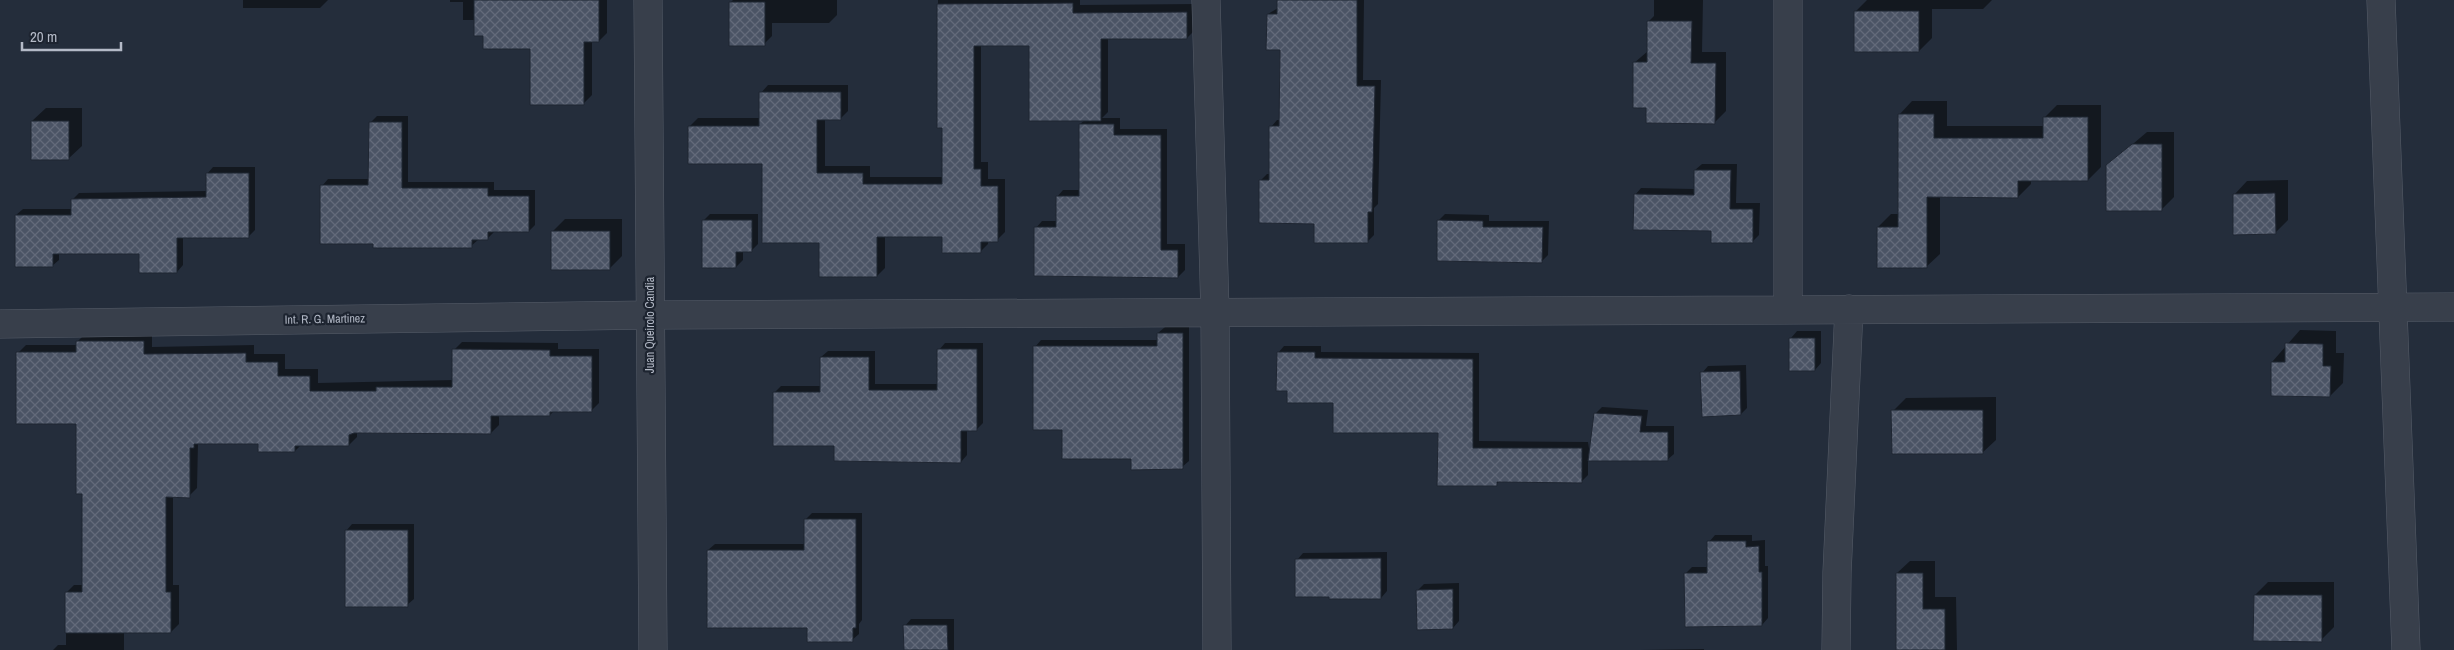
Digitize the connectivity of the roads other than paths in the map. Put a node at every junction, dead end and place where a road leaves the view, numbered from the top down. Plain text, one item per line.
1 (648, 0) edge
2 (1206, 0) edge
3 (1788, 0) edge
4 (2381, 0) edge
5 (2393, 307) junction
6 (2454, 307) edge
7 (1788, 309) junction
8 (1848, 309) junction
9 (1215, 312) junction
10 (650, 315) junction
11 (0, 324) edge
12 (653, 650) edge
13 (1218, 650) edge
14 (1836, 650) edge
15 (2406, 650) edge

1 - 10 street, Juan Queirolo Candia
2 - 9 street
3 - 7 street
4 - 5 street
5 - 6 street, Int. R. G. Martinez
5 - 8 street, Int. R. G. Martinez
5 - 15 street
7 - 8 street, Int. R. G. Martinez
7 - 9 street, Int. R. G. Martinez
8 - 14 street
9 - 10 street, Int. R. G. Martinez
9 - 13 street
10 - 11 street, Int. R. G. Martinez
10 - 12 street, Juan Queirolo Candia

